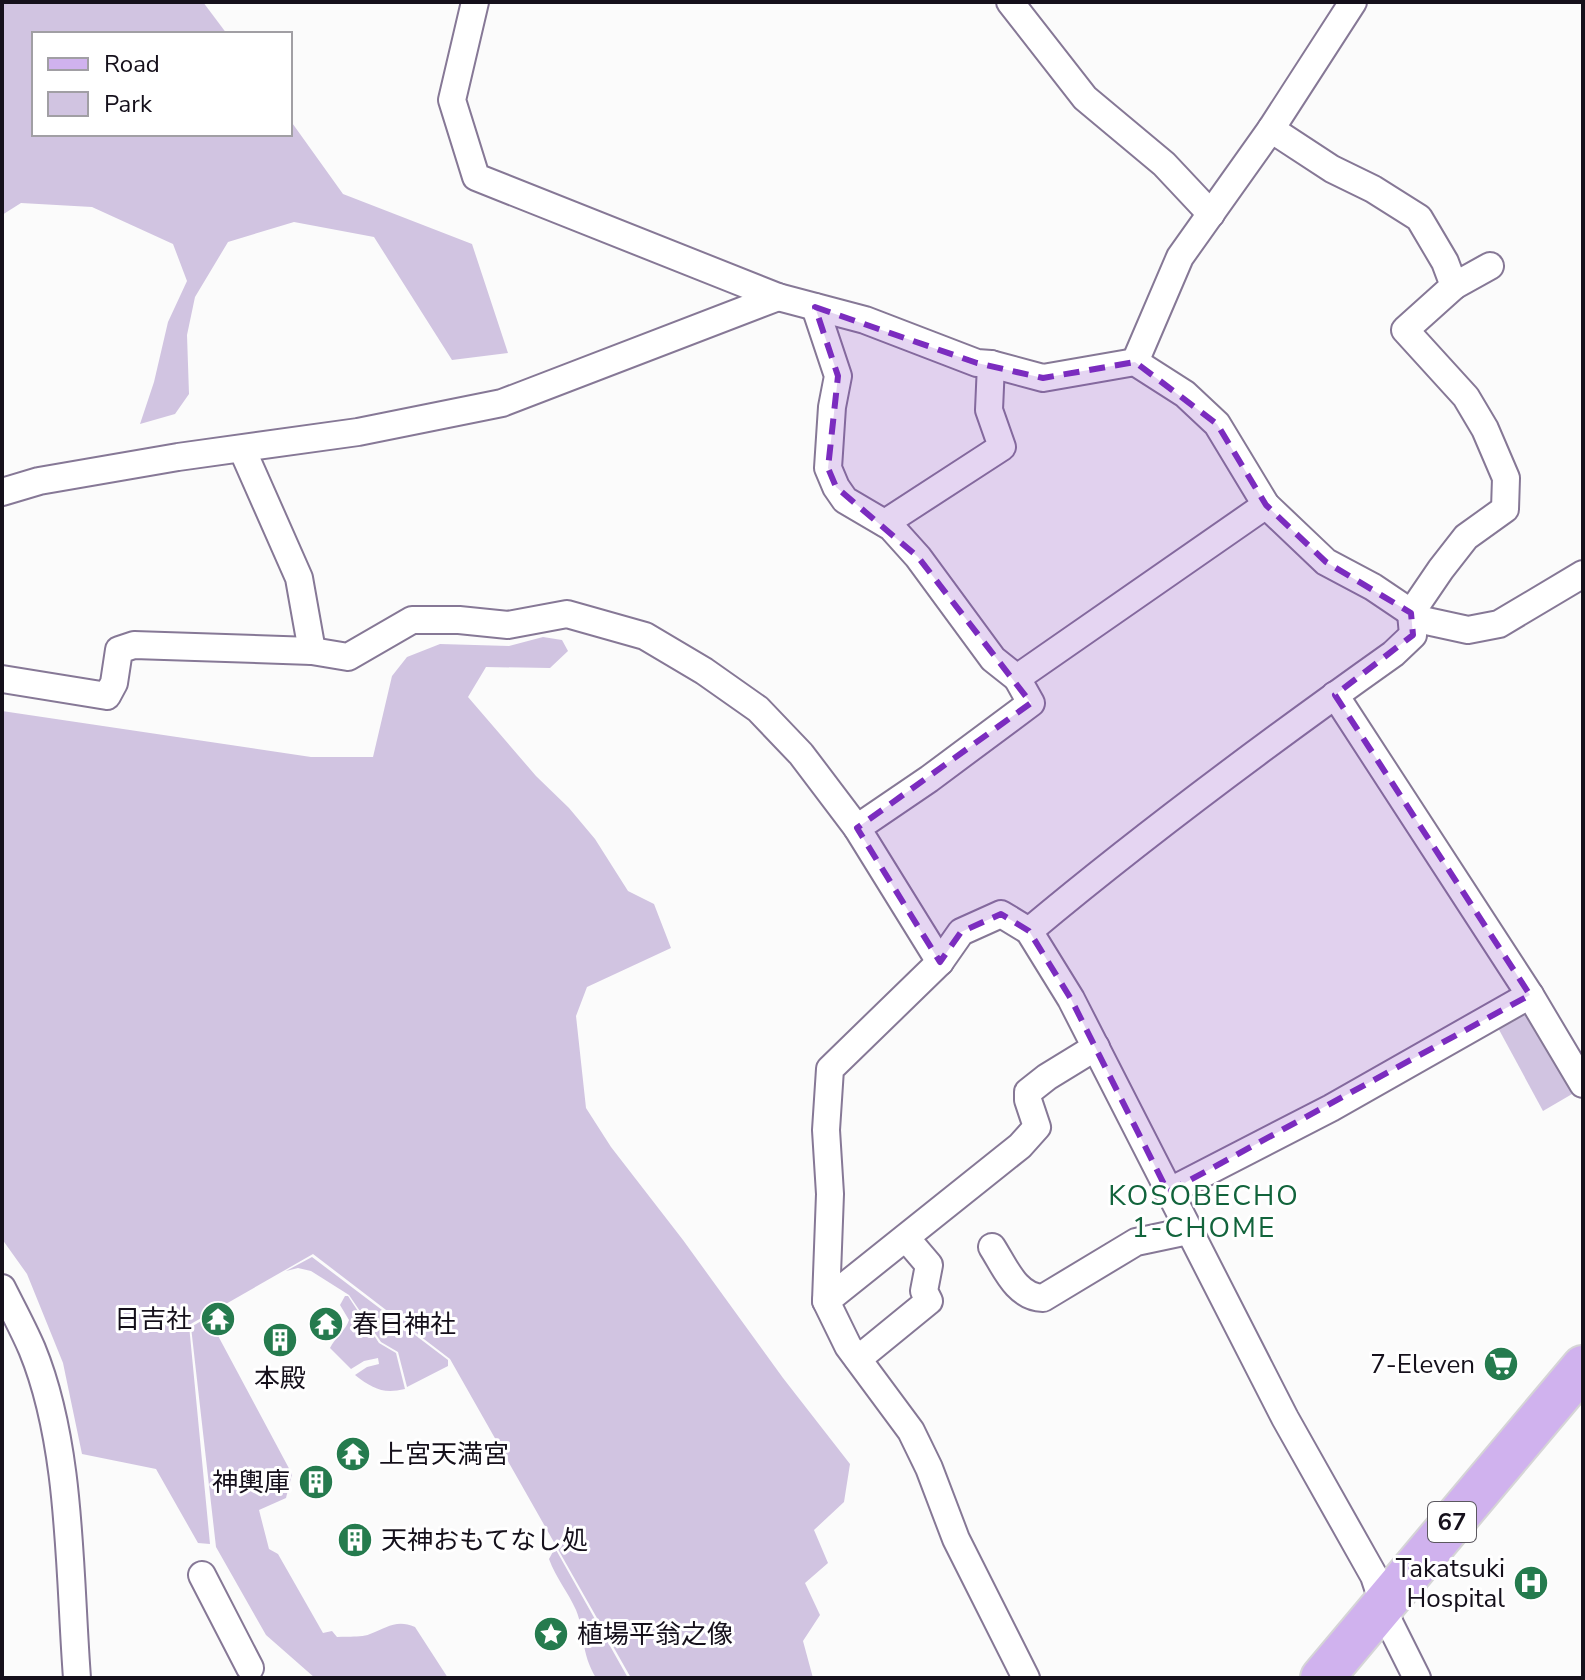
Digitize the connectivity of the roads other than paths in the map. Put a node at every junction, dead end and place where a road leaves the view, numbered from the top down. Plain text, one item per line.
1 (475, 2) edge
2 (1010, 2) edge
3 (1353, 2) edge
4 (1271, 129) junction
5 (1211, 214) junction
6 (1490, 266) dead end
7 (1454, 286) junction
8 (778, 297) junction
9 (815, 307) junction
10 (1135, 362) junction
11 (991, 364) junction
12 (242, 449) junction
13 (2, 492) edge
14 (1266, 505) junction
15 (885, 523) junction
16 (1583, 574) edge
17 (1411, 613) junction
18 (312, 651) junction
19 (1017, 678) junction
20 (2, 679) edge
21 (1335, 695) junction
22 (857, 828) junction
23 (1029, 931) junction
24 (940, 962) junction
25 (1530, 995) junction
26 (1096, 1047) junction
27 (1583, 1084) edge
28 (1168, 1192) junction
29 (1188, 1231) junction
30 (906, 1238) junction
31 (992, 1247) dead end
32 (2, 1288) edge
33 (826, 1301) junction
34 (858, 1359) junction
35 (1583, 1367) edge
36 (202, 1575) dead end
37 (1383, 1603) junction
38 (247, 1675) edge
39 (77, 1678) edge
40 (1026, 1678) edge
41 (1322, 1678) edge
42 (1417, 1678) edge

1 - 8 street
2 - 5 street
3 - 4 street
4 - 5 street
4 - 7 street
5 - 10 street
6 - 7 street
7 - 17 street
8 - 9 street
8 - 12 street
9 - 11 street
9 - 15 street
10 - 11 street
10 - 14 street
11 - 15 street
12 - 13 street
12 - 18 street
14 - 17 street
14 - 19 street
15 - 19 street
16 - 17 street
17 - 21 street
18 - 20 street
18 - 22 street
19 - 22 street
21 - 23 street
21 - 25 street
22 - 24 street
23 - 24 street
23 - 26 street
24 - 33 street
25 - 27 street
25 - 28 street
26 - 28 street
26 - 30 street
28 - 29 street
29 - 31 street
29 - 37 street
30 - 33 street
30 - 34 street
32 - 39 street
33 - 34 street
34 - 40 street
35 - 37 main road, 67
36 - 38 street
37 - 41 main road, 67
37 - 42 street

